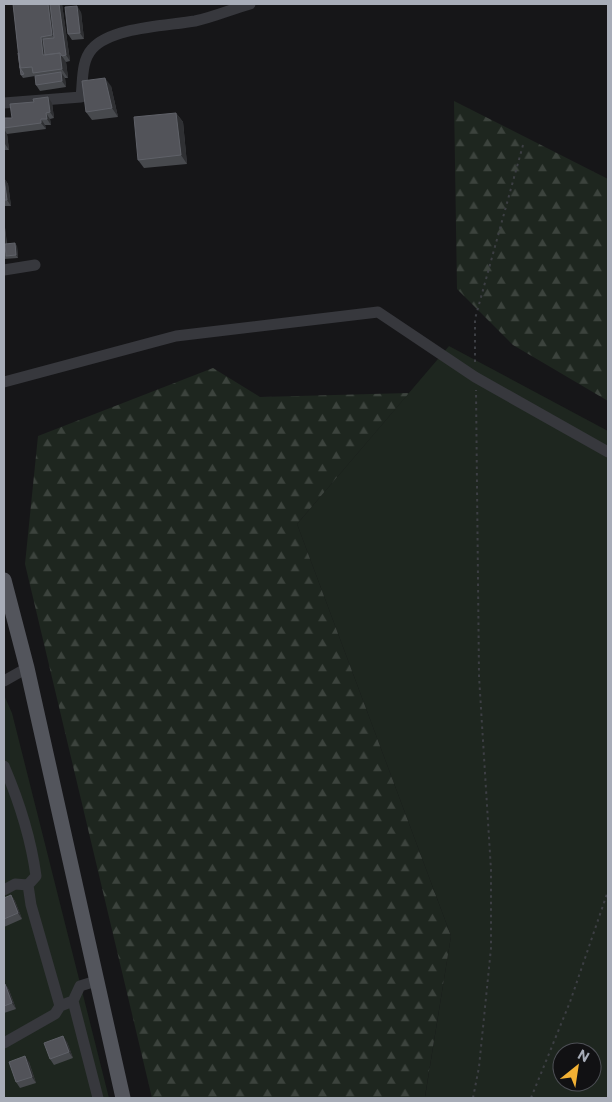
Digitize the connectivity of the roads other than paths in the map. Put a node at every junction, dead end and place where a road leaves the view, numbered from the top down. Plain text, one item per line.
1 (250, 4) edge
2 (4, 103) edge
3 (35, 266) dead end
4 (4, 270) edge
5 (4, 382) edge
6 (608, 452) edge
7 (4, 580) edge
8 (26, 668) junction
9 (4, 681) edge
10 (4, 766) edge
11 (28, 885) junction
12 (4, 890) edge
13 (96, 981) junction
14 (73, 1001) junction
15 (60, 1006) junction
16 (4, 1043) edge
17 (98, 1098) edge
18 (123, 1098) edge

1 - 2 street
3 - 4 street
5 - 6 street
7 - 8 main road
8 - 9 street
8 - 13 main road
10 - 11 street
11 - 12 street
11 - 15 street
13 - 14 street
13 - 18 main road
14 - 15 street
14 - 17 street
15 - 16 street

